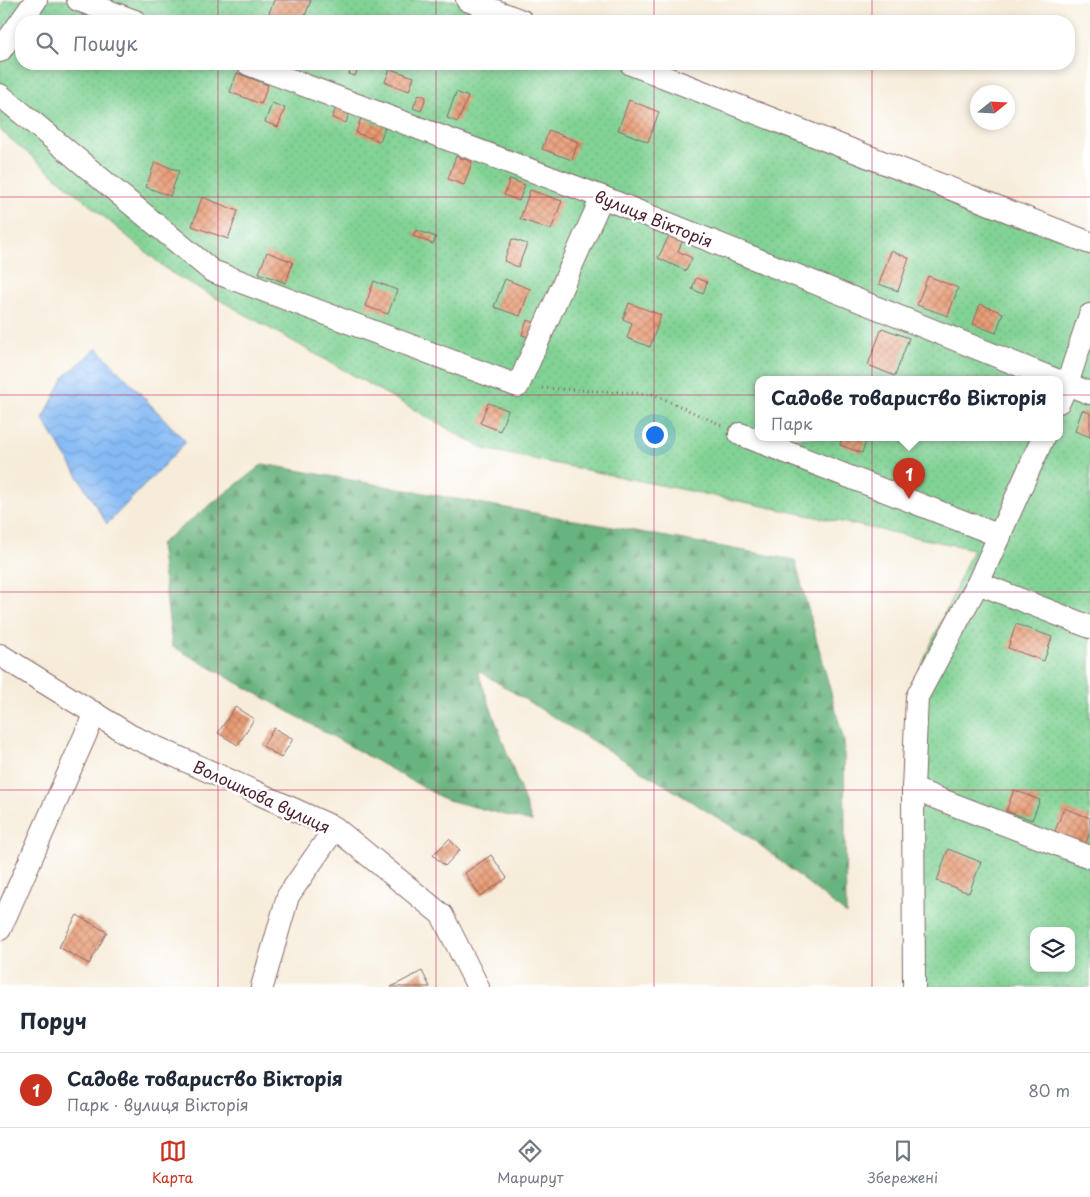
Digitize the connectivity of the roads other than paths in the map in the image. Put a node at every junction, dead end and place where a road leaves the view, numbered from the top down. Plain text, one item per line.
1 (36, 0) edge
2 (78, 0) edge
3 (467, 0) edge
4 (25, 15) edge
5 (119, 15) edge
6 (506, 15) edge
7 (15, 30) edge
8 (0, 51) edge
9 (264, 70) edge
10 (646, 70) edge
11 (0, 95) edge
12 (602, 197) junction
13 (1090, 243) edge
14 (1090, 315) edge
15 (1033, 376) edge
16 (1063, 380) edge
17 (1063, 388) edge
18 (1090, 393) edge
19 (740, 434) road end
20 (755, 440) edge
21 (758, 441) edge
22 (1042, 441) edge
23 (1000, 536) junction
24 (978, 583) junction
25 (1090, 628) edge
26 (0, 655) edge
27 (95, 713) junction
28 (913, 789) junction
29 (335, 828) junction
30 (1090, 857) edge
31 (0, 928) edge
32 (262, 987) edge
33 (478, 987) edge
34 (914, 987) edge

1 - 4 street
2 - 5 street
3 - 6 street
7 - 8 street
9 - 12 street, вулиця Вікторія
10 - 13 street
11 - 12 street
12 - 15 street, вулиця Вікторія
14 - 16 street
17 - 18 street, вулиця Вікторія
19 - 20 street
21 - 23 street
22 - 23 street
23 - 24 street
24 - 25 street
24 - 28 street
26 - 27 street, Волошкова вулиця
27 - 29 street, Волошкова вулиця
27 - 31 street
28 - 30 street
28 - 34 street
29 - 32 street
29 - 33 street, Волошкова вулиця

